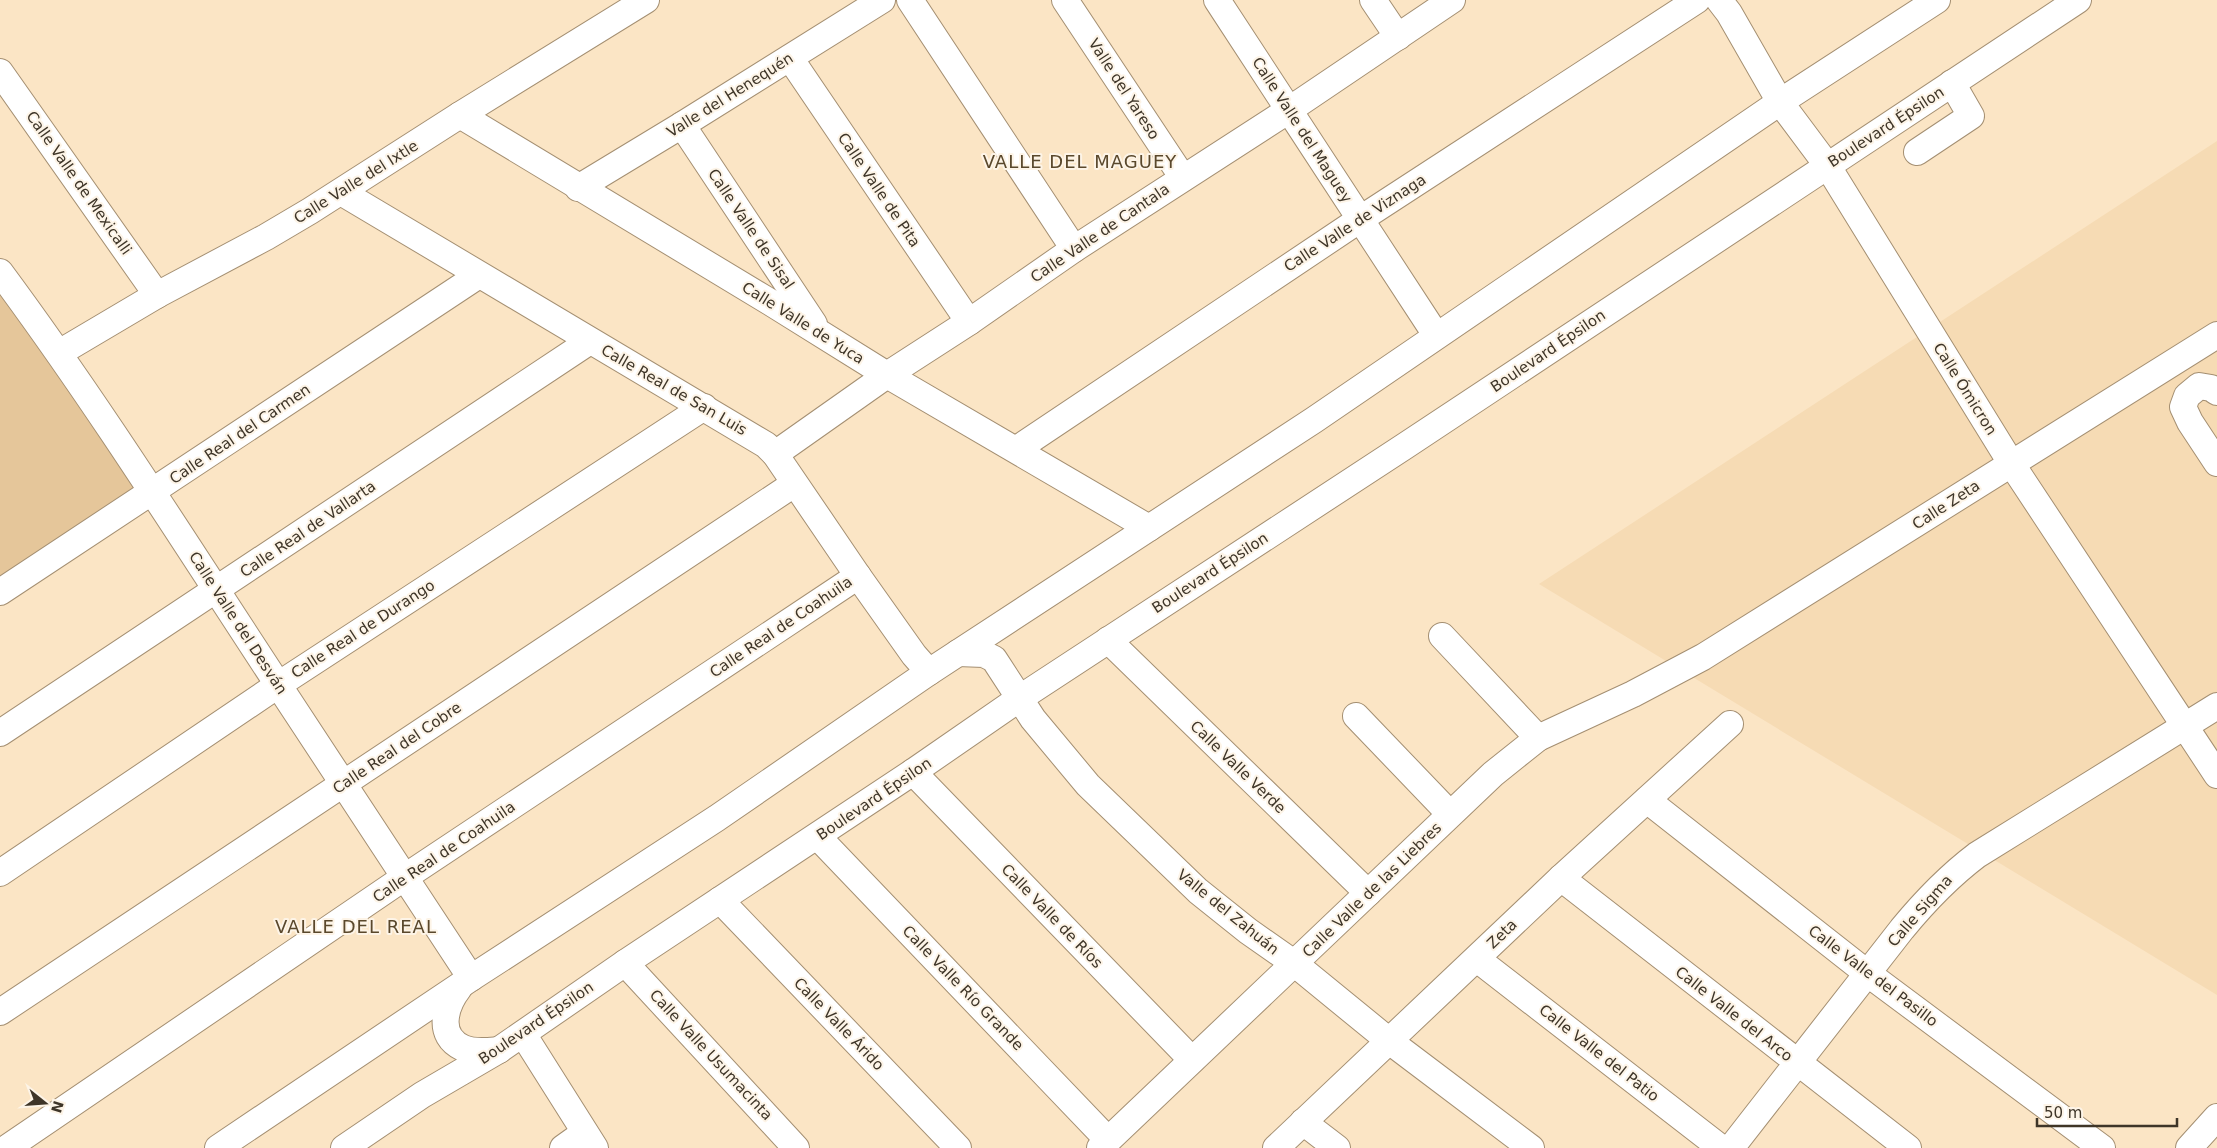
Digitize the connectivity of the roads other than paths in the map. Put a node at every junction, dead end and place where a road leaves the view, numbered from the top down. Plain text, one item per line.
1 (646, 0) edge
2 (882, 0) edge
3 (910, 0) edge
4 (1065, 0) edge
5 (1217, 0) edge
6 (1373, 0) edge
7 (1452, 0) edge
8 (1697, 0) edge
9 (1719, 0) edge
10 (1937, 0) edge
11 (2078, 0) edge
12 (1398, 38) junction
13 (790, 58) junction
14 (0, 72) edge
15 (1952, 83) junction
16 (1780, 102) junction
17 (1289, 110) junction
18 (460, 115) junction
19 (682, 125) junction
20 (1917, 152) dead end
21 (1827, 166) junction
22 (1183, 178) junction
23 (578, 188) junction
24 (341, 192) junction
25 (1359, 220) junction
26 (1074, 249) junction
27 (0, 272) edge
28 (480, 275) junction
29 (157, 295) junction
30 (969, 322) junction
31 (820, 333) junction
32 (2217, 334) edge
33 (1436, 336) junction
34 (590, 341) junction
35 (59, 353) junction
36 (887, 375) junction
37 (2217, 392) edge
38 (704, 408) junction
39 (1016, 449) junction
40 (775, 454) junction
41 (2217, 463) edge
42 (2011, 464) junction
43 (794, 484) junction
44 (154, 492) junction
45 (1148, 528) junction
46 (858, 576) junction
47 (217, 589) junction
48 (0, 592) edge
49 (1442, 636) dead end
50 (1108, 640) junction
51 (958, 653) junction
52 (929, 672) junction
53 (1673, 674) joint
54 (278, 685) junction
55 (1020, 698) junction
56 (2217, 706) edge
57 (1356, 716) dead end
58 (1730, 724) dead end
59 (2185, 726) junction
60 (0, 733) edge
61 (1538, 738) junction
62 (913, 772) junction
63 (2217, 775) edge
64 (344, 784) junction
65 (1647, 800) junction
66 (1450, 814) junction
67 (818, 837) junction
68 (0, 873) edge
69 (405, 877) junction
70 (1561, 878) junction
71 (1368, 894) junction
72 (720, 900) junction
73 (1476, 959) junction
74 (626, 963) junction
75 (1295, 964) junction
76 (1867, 973) junction
77 (466, 981) junction
78 (0, 1012) edge
79 (522, 1034) junction
80 (1388, 1040) junction
81 (499, 1050) junction
82 (1192, 1060) junction
83 (1797, 1063) junction
84 (2217, 1117) edge
85 (1304, 1122) junction
86 (590, 1141) edge
87 (1104, 1144) edge
88 (7, 1148) edge
89 (218, 1148) edge
90 (344, 1148) edge
91 (563, 1148) edge
92 (796, 1148) edge
93 (958, 1148) edge
94 (1276, 1148) edge
95 (1338, 1148) edge
96 (1531, 1148) edge
97 (1721, 1148) edge
98 (1731, 1148) edge
99 (1908, 1148) edge
100 (2102, 1148) edge
101 (2189, 1148) edge

1 - 18 street, Calle Valle del Ixtle
2 - 13 street, Valle del Henequén
3 - 26 street
4 - 22 street, Valle del Yareso
5 - 17 street, Calle Valle del Maguey
6 - 12 street
7 - 12 street, Calle Valle de Cantala
8 - 25 street, Calle Valle de Viznaga
9 - 16 street, Calle Ómicron
10 - 16 street
11 - 15 street, Boulevard Épsilon
12 - 17 street, Calle Valle de Cantala
13 - 19 street, Valle del Henequén
13 - 30 street, Calle Valle de Pita
14 - 29 street, Calle Valle de Mexicalli
15 - 20 street
15 - 21 street, Boulevard Épsilon
16 - 21 street, Calle Ómicron
16 - 33 street
17 - 22 street, Calle Valle de Cantala
17 - 25 street, Calle Valle del Maguey
18 - 23 street, Calle Valle de Yuca
18 - 24 street, Calle Valle del Ixtle
19 - 23 street, Valle del Henequén
19 - 31 street, Calle Valle de Sisal
21 - 42 street, Calle Ómicron
21 - 50 street, Boulevard Épsilon
22 - 26 street, Calle Valle de Cantala
23 - 31 street, Calle Valle de Yuca
24 - 28 street, Calle Real de San Luis
24 - 29 street, Calle Valle del Ixtle
25 - 33 street, Calle Valle del Maguey
25 - 39 street, Calle Valle de Viznaga
26 - 30 street, Calle Valle de Cantala
27 - 35 street, Calle Valle del Desván
28 - 34 street, Calle Real de San Luis
28 - 44 street, Calle Real del Carmen
29 - 35 street, Calle Valle del Ixtle
30 - 36 street, Calle Valle de Cantala
31 - 36 street, Calle Valle de Yuca
32 - 42 street, Calle Zeta
33 - 45 street
34 - 38 street, Calle Real de San Luis
34 - 47 street, Calle Real de Vallarta
35 - 44 street, Calle Valle del Desván
36 - 39 street, Calle Valle de Yuca
36 - 40 street, Calle Valle de Cantala
37 - 41 street
38 - 40 street, Calle Real de San Luis
38 - 54 street, Calle Real de Durango
39 - 45 street, Calle Valle de Yuca
40 - 43 street, Calle Real de San Luis
42 - 53 street, Calle Zeta
42 - 59 street, Calle Ómicron
43 - 46 street, Calle Real de San Luis
43 - 64 street, Calle Real del Cobre
44 - 47 street, Calle Valle del Desván
44 - 48 street, Calle Real del Carmen
45 - 51 street
46 - 52 street, Calle Real de San Luis
46 - 69 street, Calle Real de Coahuila
47 - 54 street, Calle Valle del Desván
47 - 60 street, Calle Real de Vallarta
49 - 61 street
50 - 55 street, Boulevard Épsilon
50 - 71 street, Calle Valle Verde
51 - 52 street
51 - 55 street, Valle del Zahuán
52 - 77 street
53 - 61 street, Calle Valle de las Liebres
54 - 64 street, Calle Valle del Desván
54 - 68 street, Calle Real de Durango
55 - 62 street, Boulevard Épsilon
55 - 75 street, Valle del Zahuán
56 - 59 street, Calle Sigma
57 - 66 street
58 - 65 street, Zeta
59 - 63 street, Calle Ómicron
59 - 76 street, Calle Sigma
61 - 66 street, Calle Valle de las Liebres
62 - 67 street, Boulevard Épsilon
62 - 82 street, Calle Valle de Ríos
64 - 69 street, Calle Valle del Desván
64 - 78 street, Calle Real del Cobre
65 - 70 street, Zeta
65 - 76 street, Calle Valle del Pasillo
66 - 71 street, Calle Valle de las Liebres
67 - 72 street, Boulevard Épsilon
67 - 87 street, Calle Valle Río Grande
69 - 77 street, Calle Valle del Desván
69 - 88 street, Calle Real de Coahuila
70 - 73 street, Zeta
70 - 83 street, Calle Valle del Arco
71 - 75 street, Calle Valle de las Liebres
72 - 74 street, Boulevard Épsilon
72 - 93 street, Calle Valle Árido
73 - 80 street, Zeta
73 - 97 street, Calle Valle del Patio
74 - 79 street, Boulevard Épsilon
74 - 92 street, Calle Valle Usumacinta
75 - 80 street, Valle del Zahuán
75 - 82 street, Calle Valle de las Liebres
76 - 83 street, Calle Sigma
76 - 100 street, Calle Valle del Pasillo
77 - 81 street
77 - 89 street
79 - 81 street, Boulevard Épsilon
79 - 86 street
80 - 85 street, Zeta
80 - 96 street, Valle del Zahuán
81 - 90 street, Boulevard Épsilon
82 - 87 street, Calle Valle de las Liebres
83 - 98 street, Calle Sigma
83 - 99 street, Calle Valle del Arco
84 - 101 street
85 - 94 street, Zeta
85 - 95 street
86 - 91 street

